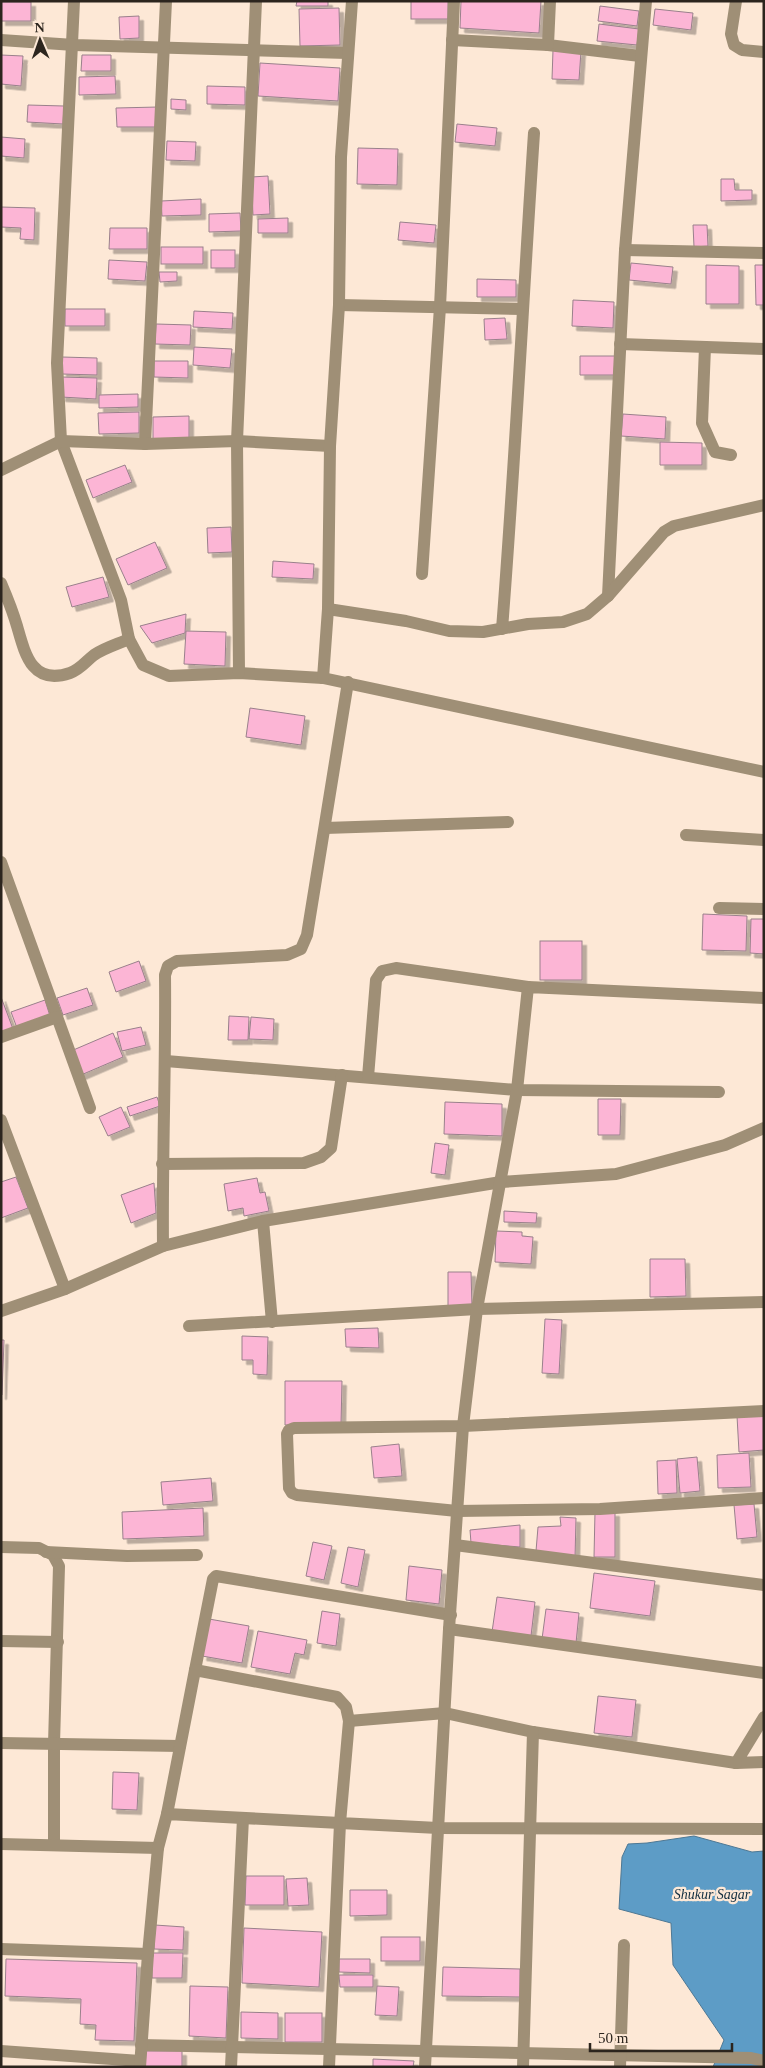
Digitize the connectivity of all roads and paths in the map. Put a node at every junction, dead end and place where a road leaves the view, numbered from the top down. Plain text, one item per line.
1 (74, 1) edge
2 (166, 1) edge
3 (256, 1) edge
4 (352, 1) edge
5 (454, 1) edge
6 (550, 1) edge
7 (646, 1) edge
8 (736, 1) edge
9 (1, 40) edge
10 (452, 40) junction
11 (74, 45) junction
12 (548, 45) junction
13 (165, 48) junction
14 (253, 51) junction
15 (764, 52) edge
16 (347, 53) junction
17 (640, 56) junction
18 (534, 133) dead end
19 (625, 250) junction
20 (764, 253) edge
21 (339, 305) junction
22 (440, 307) junction
23 (522, 309) junction
24 (620, 344) junction
25 (705, 347) junction
26 (764, 349) edge
27 (61, 441) junction
28 (237, 441) junction
29 (144, 444) junction
30 (330, 446) junction
31 (731, 455) dead end
32 (1, 470) edge
33 (764, 505) edge
34 (422, 574) dead end
35 (1, 583) edge
36 (608, 596) junction
37 (328, 610) junction
38 (502, 629) junction
39 (129, 639) junction
40 (239, 673) junction
41 (323, 678) junction
42 (348, 682) junction
43 (764, 772) edge
44 (508, 822) dead end
45 (325, 828) junction
46 (686, 835) dead end
47 (764, 840) edge
48 (1, 862) edge
49 (719, 908) dead end
50 (764, 909) edge
51 (528, 987) junction
52 (764, 998) edge
53 (57, 1017) junction
54 (1, 1036) edge
55 (166, 1062) junction
56 (342, 1075) junction
57 (368, 1077) junction
58 (517, 1090) junction
59 (719, 1092) dead end
60 (90, 1108) dead end
61 (1, 1120) edge
62 (764, 1128) edge
63 (162, 1164) junction
64 (501, 1182) junction
65 (263, 1221) junction
66 (163, 1246) junction
67 (66, 1290) junction
68 (764, 1302) edge
69 (477, 1309) junction
70 (1, 1311) edge
71 (272, 1322) junction
72 (189, 1326) dead end
73 (764, 1411) edge
74 (463, 1426) junction
75 (764, 1498) edge
76 (457, 1511) junction
77 (455, 1545) junction
78 (1, 1547) edge
79 (46, 1552) junction
80 (197, 1555) dead end
81 (764, 1585) edge
82 (451, 1615) junction
83 (449, 1629) junction
84 (1, 1641) edge
85 (58, 1642) junction
86 (195, 1670) junction
87 (764, 1673) edge
88 (445, 1713) junction
89 (764, 1717) edge
90 (349, 1720) junction
91 (533, 1732) junction
92 (1, 1743) edge
93 (54, 1744) junction
94 (180, 1746) junction
95 (764, 1762) edge
96 (736, 1763) junction
97 (167, 1814) junction
98 (243, 1818) junction
99 (340, 1823) junction
100 (438, 1828) junction
101 (529, 1828) junction
102 (764, 1829) edge
103 (1, 1844) edge
104 (54, 1845) junction
105 (158, 1848) junction
106 (624, 1945) dead end
107 (1, 1949) edge
108 (148, 1954) junction
109 (141, 2045) junction
110 (231, 2047) junction
111 (330, 2048) junction
112 (425, 2050) junction
113 (1, 2052) edge
114 (524, 2052) junction
115 (620, 2060) edge
116 (757, 2060) edge
117 (684, 2062) edge
118 (140, 2064) edge
119 (230, 2067) edge
120 (329, 2067) edge
121 (425, 2067) edge
122 (524, 2067) edge

1 - 11 street
2 - 13 street
3 - 14 street
4 - 16 street
5 - 10 street
6 - 12 street
7 - 17 street
8 - 15 street
9 - 11 street
10 - 12 street
10 - 22 street
11 - 13 street
11 - 27 street
12 - 17 street
13 - 14 street
13 - 29 street
14 - 16 street
14 - 28 street
16 - 21 street
17 - 19 street
18 - 23 street
19 - 20 street
19 - 24 street
21 - 22 street
21 - 30 street
22 - 23 street
22 - 34 street
23 - 38 street
24 - 25 street
24 - 36 street
25 - 26 street
25 - 31 street
27 - 29 street
27 - 32 street
27 - 39 street
28 - 29 street
28 - 30 street
28 - 40 street
30 - 37 street
33 - 36 street
35 - 39 street
36 - 38 street
37 - 38 street
37 - 41 street
39 - 40 street
40 - 41 street
41 - 42 street
42 - 43 street
42 - 45 street
44 - 45 street
45 - 55 street
46 - 47 street
48 - 53 street
49 - 50 street
51 - 52 street
51 - 57 street
51 - 58 street
53 - 54 street
53 - 60 street
55 - 56 street
55 - 63 street
56 - 57 street
56 - 63 street
57 - 58 street
58 - 59 street
58 - 64 street
61 - 67 street
62 - 64 street
63 - 66 street
64 - 65 street
64 - 69 street
65 - 66 street
65 - 71 street
66 - 67 street
67 - 70 street
68 - 69 street
69 - 71 street
69 - 74 street
71 - 72 street
73 - 74 street
74 - 76 street
74 - 76 street
75 - 76 street
76 - 77 street
77 - 81 street
77 - 82 street
78 - 79 street
79 - 80 street
79 - 85 street
82 - 83 street
82 - 86 street
83 - 87 street
83 - 88 street
84 - 85 street
85 - 93 street
86 - 90 street
86 - 94 street
88 - 90 street
88 - 91 street
88 - 100 street
89 - 96 street
90 - 99 street
91 - 96 street
91 - 101 street
92 - 93 street
93 - 94 street
93 - 104 street
94 - 97 street
95 - 96 street
97 - 98 street
97 - 105 street
98 - 99 street
98 - 110 street
99 - 100 street
99 - 111 street
100 - 101 street
100 - 112 street
101 - 102 street
101 - 114 street
103 - 104 street
104 - 105 street
105 - 108 street
106 - 115 street
107 - 108 street
108 - 109 street
109 - 110 street
109 - 118 street
110 - 111 street
110 - 119 street
111 - 112 street
111 - 120 street
112 - 114 street
112 - 121 street
113 - 118 street
114 - 115 street
114 - 122 street
115 - 117 street
116 - 117 street

